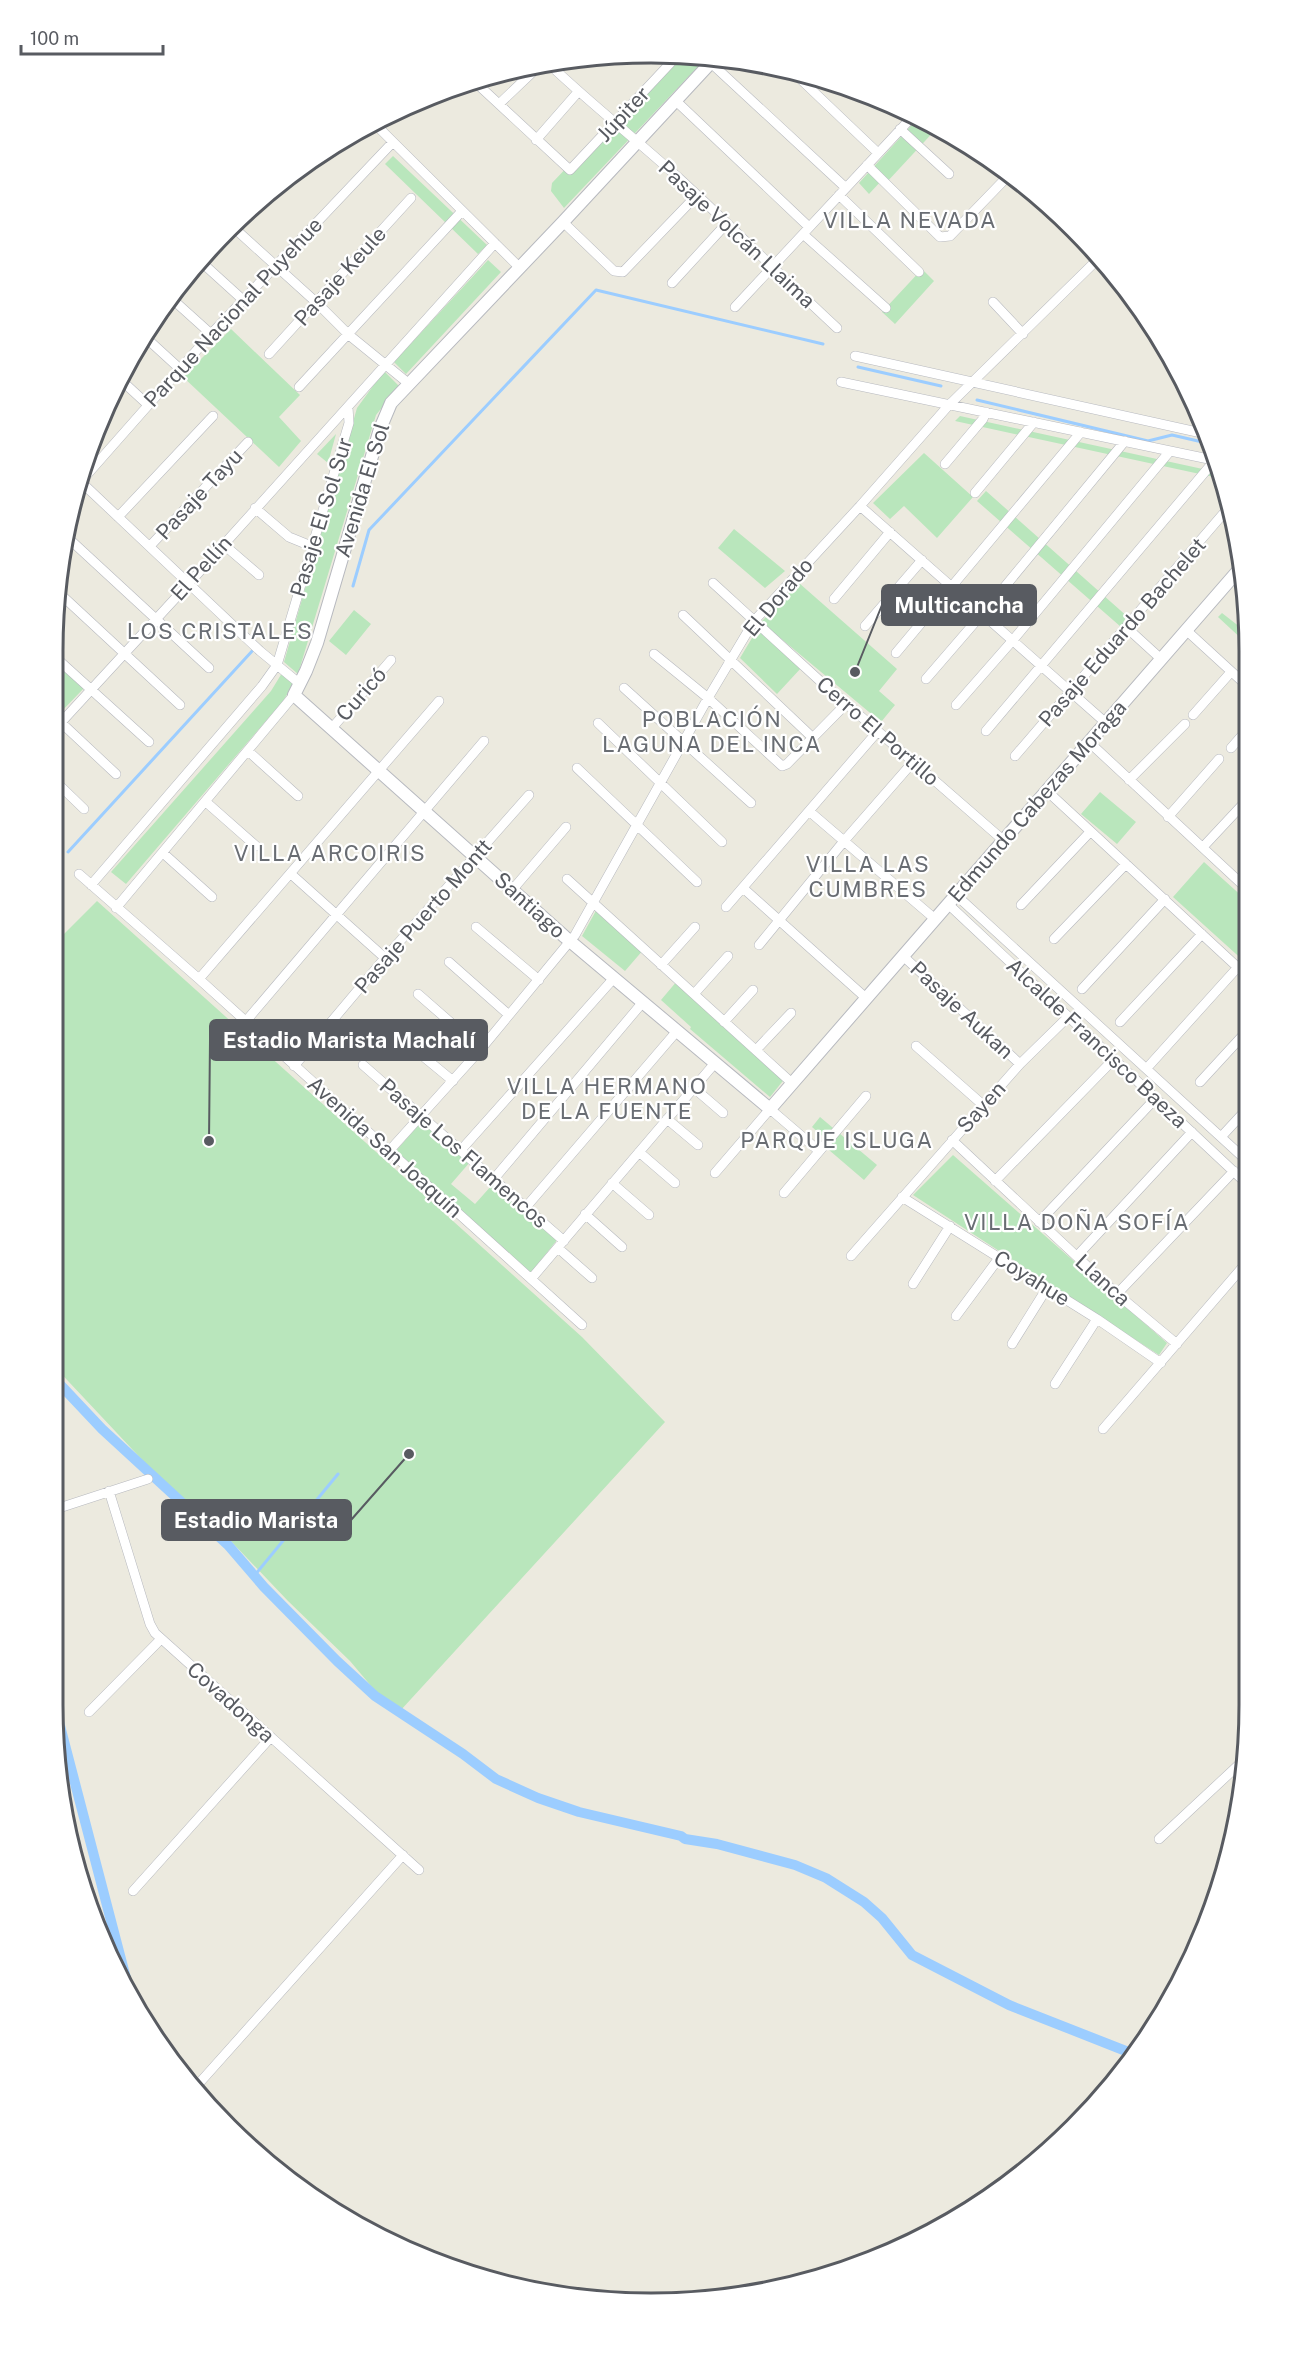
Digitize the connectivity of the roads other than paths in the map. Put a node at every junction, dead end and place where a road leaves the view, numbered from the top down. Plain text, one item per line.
1 (670, 63) edge
2 (708, 66) edge
3 (721, 67) edge
4 (556, 71) edge
5 (529, 76) edge
6 (805, 84) edge
7 (482, 88) edge
8 (578, 92) junction
9 (675, 101) junction
10 (500, 104) junction
11 (615, 122) junction
12 (907, 122) edge
13 (900, 129) junction
14 (381, 130) edge
15 (536, 140) junction
16 (637, 141) junction
17 (393, 142) junction
18 (878, 153) junction
19 (867, 165) junction
20 (949, 174) dead end
21 (1003, 181) edge
22 (846, 188) junction
23 (697, 195) junction
24 (839, 195) junction
25 (411, 198) dead end
26 (462, 211) junction
27 (563, 222) junction
28 (727, 223) junction
29 (806, 230) junction
30 (238, 232) edge
31 (495, 243) junction
32 (274, 264) junction
33 (1093, 264) edge
34 (206, 267) edge
35 (519, 267) junction
36 (772, 268) junction
37 (918, 272) dead end
38 (672, 283) dead end
39 (242, 300) junction
40 (993, 302) dead end
41 (317, 303) junction
42 (177, 304) edge
43 (735, 307) dead end
44 (886, 308) dead end
45 (837, 328) dead end
46 (211, 334) junction
47 (1023, 334) junction
48 (349, 335) junction
49 (151, 342) edge
50 (269, 354) dead end
51 (855, 356) dead end
52 (385, 363) junction
53 (179, 368) junction
54 (973, 381) junction
55 (841, 382) dead end
56 (408, 383) junction
57 (127, 385) edge
58 (299, 387) dead end
59 (147, 404) junction
60 (950, 405) junction
61 (348, 406) junction
62 (986, 412) junction
63 (213, 417) dead end
64 (1034, 422) junction
65 (1081, 432) junction
66 (1196, 432) edge
67 (1125, 441) junction
68 (249, 442) dead end
69 (1170, 451) junction
70 (1206, 458) edge
71 (945, 464) dead end
72 (92, 467) edge
73 (1210, 467) edge
74 (86, 489) edge
75 (975, 493) dead end
76 (860, 506) junction
77 (255, 508) junction
78 (1223, 514) edge
79 (118, 517) junction
80 (890, 532) junction
81 (73, 542) edge
82 (223, 544) junction
83 (150, 546) junction
84 (311, 546) junction
85 (922, 560) junction
86 (1234, 575) edge
87 (259, 576) dead end
88 (189, 582) junction
89 (713, 583) dead end
90 (951, 588) junction
91 (65, 599) edge
92 (834, 599) dead end
93 (983, 614) junction
94 (683, 615) dead end
95 (155, 618) junction
96 (754, 621) junction
97 (865, 626) dead end
98 (1126, 627) junction
99 (1186, 630) junction
100 (1013, 640) junction
101 (124, 653) junction
102 (896, 653) dead end
103 (654, 654) dead end
104 (1160, 658) junction
105 (391, 660) dead end
106 (729, 660) junction
107 (63, 664) edge
108 (277, 665) junction
109 (1042, 665) junction
110 (209, 668) dead end
111 (1231, 672) junction
112 (926, 679) dead end
113 (1239, 679) edge
114 (624, 688) dead end
115 (91, 689) junction
116 (297, 689) junction
117 (1071, 691) junction
118 (708, 698) junction
119 (439, 701) dead end
120 (846, 704) junction
121 (180, 705) dead end
122 (956, 705) dead end
123 (1193, 715) dead end
124 (63, 716) edge
125 (598, 723) dead end
126 (1106, 723) junction
127 (1185, 724) dead end
128 (332, 728) junction
129 (63, 729) edge
130 (878, 731) junction
131 (986, 731) dead end
132 (813, 738) junction
133 (1239, 739) edge
134 (484, 741) dead end
135 (149, 742) dead end
136 (683, 742) junction
137 (1089, 742) junction
138 (1231, 748) dead end
139 (248, 751) junction
140 (1015, 756) dead end
141 (1219, 759) dead end
142 (914, 762) junction
143 (577, 768) dead end
144 (380, 771) junction
145 (116, 774) dead end
146 (1128, 780) junction
147 (660, 784) junction
148 (63, 789) edge
149 (1047, 791) junction
150 (529, 795) dead end
151 (298, 796) dead end
152 (206, 801) junction
153 (751, 803) dead end
154 (1239, 808) edge
155 (84, 809) dead end
156 (809, 811) junction
157 (426, 812) junction
158 (1168, 817) junction
159 (637, 826) junction
160 (566, 827) dead end
161 (1090, 832) junction
162 (1003, 840) junction
163 (844, 841) junction
164 (722, 842) dead end
165 (256, 846) dead end
166 (1203, 847) junction
167 (163, 853) junction
168 (475, 856) junction
169 (1126, 864) junction
170 (80, 874) dead end
171 (291, 874) junction
172 (567, 879) dead end
173 (1239, 880) edge
174 (697, 882) dead end
175 (92, 885) junction
176 (742, 888) junction
177 (513, 890) junction
178 (212, 897) dead end
179 (1165, 899) junction
180 (952, 900) junction
181 (594, 902) junction
182 (1021, 905) dead end
183 (726, 907) dead end
184 (116, 909) junction
185 (337, 914) junction
186 (935, 919) junction
187 (779, 921) junction
188 (476, 927) dead end
189 (695, 927) dead end
190 (1202, 934) junction
191 (1054, 939) dead end
192 (570, 941) junction
193 (759, 945) dead end
194 (728, 956) dead end
195 (903, 956) junction
196 (385, 958) junction
197 (449, 962) dead end
198 (661, 965) junction
199 (1238, 967) joint
200 (614, 978) junction
201 (199, 979) junction
202 (539, 980) junction
203 (1083, 989) dead end
204 (753, 990) dead end
205 (418, 994) dead end
206 (694, 994) junction
207 (866, 998) junction
208 (643, 1002) junction
209 (791, 1013) dead end
210 (509, 1015) junction
211 (1068, 1017) junction
212 (246, 1021) junction
213 (724, 1022) junction
214 (1120, 1022) dead end
215 (390, 1029) dead end
216 (677, 1031) junction
217 (1239, 1040) edge
218 (916, 1046) dead end
219 (481, 1049) junction
220 (756, 1050) junction
221 (1114, 1059) junction
222 (715, 1063) junction
223 (1020, 1064) junction
224 (363, 1065) dead end
225 (294, 1066) junction
226 (1147, 1068) junction
227 (453, 1080) junction
228 (1200, 1083) dead end
229 (793, 1084) junction
230 (694, 1088) junction
231 (866, 1096) dead end
232 (1155, 1099) junction
233 (983, 1105) junction
234 (770, 1109) junction
235 (723, 1113) dead end
236 (421, 1115) junction
237 (1239, 1118) edge
238 (667, 1119) junction
239 (1192, 1132) junction
240 (1221, 1137) junction
241 (952, 1140) junction
242 (698, 1145) dead end
243 (461, 1150) junction
244 (389, 1151) junction
245 (819, 1151) junction
246 (639, 1152) junction
247 (1239, 1154) edge
248 (1234, 1171) junction
249 (715, 1173) dead end
250 (1239, 1176) edge
251 (493, 1180) junction
252 (995, 1181) junction
253 (612, 1183) junction
254 (675, 1183) dead end
255 (784, 1193) dead end
256 (902, 1197) junction
257 (526, 1207) junction
258 (585, 1214) junction
259 (648, 1215) dead end
260 (1039, 1222) junction
261 (950, 1227) junction
262 (561, 1244) junction
263 (622, 1247) dead end
264 (851, 1256) dead end
265 (1077, 1256) junction
266 (999, 1258) junction
267 (1239, 1271) edge
268 (592, 1278) dead end
269 (531, 1279) junction
270 (913, 1284) dead end
271 (1047, 1288) junction
272 (1118, 1294) junction
273 (956, 1316) dead end
274 (1097, 1319) junction
275 (582, 1325) dead end
276 (1012, 1344) dead end
277 (1177, 1344) junction
278 (1161, 1363) junction
279 (1054, 1384) dead end
280 (1103, 1429) dead end
281 (148, 1479) dead end
282 (109, 1491) junction
283 (63, 1507) edge
284 (161, 1638) junction
285 (89, 1712) dead end
286 (271, 1737) junction
287 (1235, 1768) edge
288 (1159, 1839) dead end
289 (403, 1856) junction
290 (419, 1870) dead end
291 (133, 1891) dead end
292 (200, 2082) edge

1 - 11 street, Júpiter
2 - 9 street, Avenida El Sol
3 - 22 street
4 - 8 street, Pasaje Volcán Llaima
5 - 10 street
6 - 18 street
7 - 10 street
8 - 11 street, Pasaje Volcán Llaima
8 - 15 street
9 - 16 street, Avenida El Sol
9 - 29 street
10 - 15 street
11 - 15 street, Júpiter
11 - 16 street, Pasaje Volcán Llaima
12 - 13 street
13 - 18 street
13 - 20 street
14 - 17 street
16 - 23 street, Pasaje Volcán Llaima
16 - 27 street, Avenida El Sol
17 - 26 street
17 - 32 street, Parque Nacional Puyehue
18 - 19 street
19 - 21 street
19 - 22 street
22 - 24 street
23 - 27 street
23 - 28 street, Pasaje Volcán Llaima
24 - 29 street
24 - 37 street
25 - 41 street, Pasaje Keule
26 - 31 street
26 - 48 street
27 - 35 street, Avenida El Sol
28 - 36 street, Pasaje Volcán Llaima
28 - 38 street
29 - 36 street
29 - 44 street
30 - 32 street
31 - 35 street
31 - 52 street, Pasaje El Sol Sur
32 - 39 street, Parque Nacional Puyehue
32 - 41 street
33 - 47 street, El Dorado
34 - 39 street
35 - 56 street, Avenida El Sol
36 - 43 street
36 - 45 street, Pasaje Volcán Llaima
39 - 46 street, Parque Nacional Puyehue
40 - 47 street
41 - 48 street
41 - 50 street, Pasaje Keule
42 - 46 street
46 - 53 street, Parque Nacional Puyehue
47 - 54 street, El Dorado
48 - 52 street
48 - 58 street
49 - 53 street
51 - 54 street
52 - 56 street
52 - 61 street, Pasaje El Sol Sur
53 - 59 street, Parque Nacional Puyehue
54 - 60 street, El Dorado
54 - 66 street
55 - 60 street
56 - 116 street, Avenida El Sol
57 - 59 street
59 - 72 street, Parque Nacional Puyehue
60 - 62 street
60 - 76 street, El Dorado
61 - 77 street, El Pellín
61 - 84 street, Pasaje El Sol Sur
62 - 64 street
62 - 71 street
63 - 79 street
64 - 65 street
64 - 75 street
65 - 67 street
65 - 90 street
67 - 69 street
67 - 93 street
68 - 83 street, Pasaje Tayu
69 - 70 street
69 - 100 street
73 - 109 street
74 - 79 street
76 - 80 street
76 - 96 street, El Dorado
77 - 82 street, El Pellín
77 - 84 street
78 - 98 street, Pasaje Eduardo Bachelet
79 - 83 street
80 - 85 street
80 - 92 street
81 - 95 street
82 - 87 street
82 - 88 street, El Pellín
83 - 88 street
84 - 108 street, Pasaje El Sol Sur
85 - 90 street
85 - 97 street
86 - 99 street, Edmundo Cabezas Moraga
88 - 95 street, El Pellín
88 - 108 street
89 - 96 street, Cerro El Portillo
90 - 93 street
90 - 102 street
91 - 101 street
93 - 100 street
93 - 112 street
94 - 106 street
95 - 101 street, El Pellín
95 - 110 street
96 - 106 street, El Dorado
96 - 120 street, Cerro El Portillo
98 - 104 street
98 - 117 street, Pasaje Eduardo Bachelet
99 - 104 street, Edmundo Cabezas Moraga
99 - 111 street
100 - 109 street
100 - 122 street
101 - 115 street, El Pellín
101 - 121 street
103 - 118 street
104 - 126 street, Edmundo Cabezas Moraga
105 - 128 street, Curicó
106 - 118 street, El Dorado
106 - 132 street
107 - 115 street
108 - 116 street
108 - 175 street, Pasaje El Sol Sur
109 - 117 street
109 - 131 street
111 - 113 street
111 - 123 street
114 - 136 street
115 - 124 street, El Pellín
115 - 135 street
116 - 128 street, Santiago
116 - 139 street, Avenida El Sol
117 - 126 street
117 - 140 street, Pasaje Eduardo Bachelet
118 - 132 street
118 - 136 street, El Dorado
119 - 144 street
120 - 130 street, Cerro El Portillo
120 - 132 street
125 - 147 street
126 - 137 street, Edmundo Cabezas Moraga
127 - 146 street
128 - 144 street, Santiago
129 - 145 street
130 - 142 street, Cerro El Portillo
130 - 156 street
133 - 138 street
134 - 157 street
136 - 147 street, El Dorado
136 - 153 street
137 - 146 street
137 - 149 street, Edmundo Cabezas Moraga
139 - 151 street
139 - 152 street, Avenida El Sol
141 - 158 street
142 - 162 street, Cerro El Portillo
142 - 163 street
143 - 159 street
144 - 157 street, Santiago
144 - 171 street
146 - 158 street
147 - 159 street, El Dorado
147 - 164 street
148 - 155 street
149 - 161 street
149 - 162 street, Edmundo Cabezas Moraga
150 - 168 street, Pasaje Puerto Montt
152 - 165 street
152 - 167 street, Avenida El Sol
154 - 166 street
156 - 163 street
156 - 176 street
157 - 168 street, Santiago
157 - 185 street
158 - 166 street
159 - 174 street
159 - 181 street, El Dorado
160 - 177 street
161 - 169 street
161 - 182 street
162 - 180 street, Edmundo Cabezas Moraga
163 - 186 street
163 - 187 street
166 - 173 street
167 - 178 street
167 - 184 street, Avenida El Sol
168 - 177 street, Santiago
168 - 196 street, Pasaje Puerto Montt
169 - 179 street
169 - 191 street
170 - 175 street, Avenida San Joaquín
171 - 185 street
171 - 201 street
172 - 181 street
175 - 184 street, Avenida San Joaquín
176 - 183 street
176 - 187 street
177 - 192 street, Santiago
179 - 190 street
179 - 203 street
180 - 186 street, Edmundo Cabezas Moraga
180 - 211 street, Alcalde Francisco Baeza
180 - 226 street, Alcalde Francisco Baeza
181 - 192 street, El Dorado
181 - 198 street
184 - 201 street, Avenida San Joaquín
185 - 196 street
185 - 212 street
186 - 195 street, Edmundo Cabezas Moraga
187 - 193 street
187 - 207 street
188 - 202 street
189 - 198 street
190 - 199 street
190 - 214 street
192 - 200 street, Santiago
192 - 202 street, El Dorado
194 - 206 street
195 - 207 street, Edmundo Cabezas Moraga
195 - 223 street, Pasaje Aukan
196 - 225 street, Pasaje Puerto Montt
197 - 210 street
198 - 206 street
199 - 226 street
200 - 208 street, Santiago
200 - 243 street
201 - 212 street, Avenida San Joaquín
202 - 210 street, El Dorado
204 - 213 street
205 - 219 street
206 - 213 street
207 - 229 street, Edmundo Cabezas Moraga
208 - 216 street, Santiago
208 - 251 street
209 - 220 street
210 - 219 street, El Dorado
211 - 221 street, Alcalde Francisco Baeza
211 - 223 street, Sayen
212 - 225 street, Avenida San Joaquín
213 - 220 street
215 - 227 street
216 - 222 street, Santiago
216 - 257 street
217 - 228 street
218 - 233 street
219 - 227 street, El Dorado
220 - 229 street
221 - 232 street, Alcalde Francisco Baeza
221 - 252 street
222 - 230 street
222 - 234 street, Santiago
223 - 233 street, Sayen
224 - 236 street, Pasaje Los Flamencos
225 - 244 street, Avenida San Joaquín
226 - 240 street, Alcalde Francisco Baeza
227 - 236 street, El Dorado
229 - 234 street, Edmundo Cabezas Moraga
230 - 235 street
230 - 238 street
231 - 245 street
232 - 239 street, Alcalde Francisco Baeza
232 - 260 street
233 - 241 street, Sayen
234 - 245 street
234 - 249 street, Edmundo Cabezas Moraga
236 - 243 street, Pasaje Los Flamencos
236 - 244 street, El Dorado
237 - 240 street
238 - 242 street
238 - 246 street
239 - 248 street, Alcalde Francisco Baeza
239 - 265 street
240 - 247 street, Alcalde Francisco Baeza
241 - 252 street, Llanca
241 - 256 street, Sayen
243 - 251 street, Pasaje Los Flamencos
244 - 269 street, Avenida San Joaquín
245 - 255 street
246 - 253 street
246 - 254 street
248 - 250 street, Alcalde Francisco Baeza
248 - 272 street
251 - 257 street, Pasaje Los Flamencos
252 - 260 street, Llanca
253 - 258 street
253 - 259 street
256 - 261 street, Coyahue
256 - 264 street, Sayen
257 - 262 street, Pasaje Los Flamencos
258 - 262 street
258 - 263 street
260 - 265 street, Llanca
261 - 266 street, Coyahue
261 - 270 street
262 - 268 street, Pasaje Los Flamencos
262 - 269 street
265 - 272 street, Llanca
266 - 271 street, Coyahue
266 - 273 street
267 - 277 street
269 - 275 street, Avenida San Joaquín
271 - 274 street, Coyahue
271 - 276 street
272 - 277 street, Llanca
274 - 278 street, Coyahue
274 - 279 street
277 - 278 street
278 - 280 street
281 - 282 street
282 - 283 street
282 - 284 street, Covadonga
284 - 285 street
284 - 286 street, Covadonga
286 - 289 street, Covadonga
286 - 291 street
287 - 288 street
289 - 290 street, Covadonga
289 - 292 street

